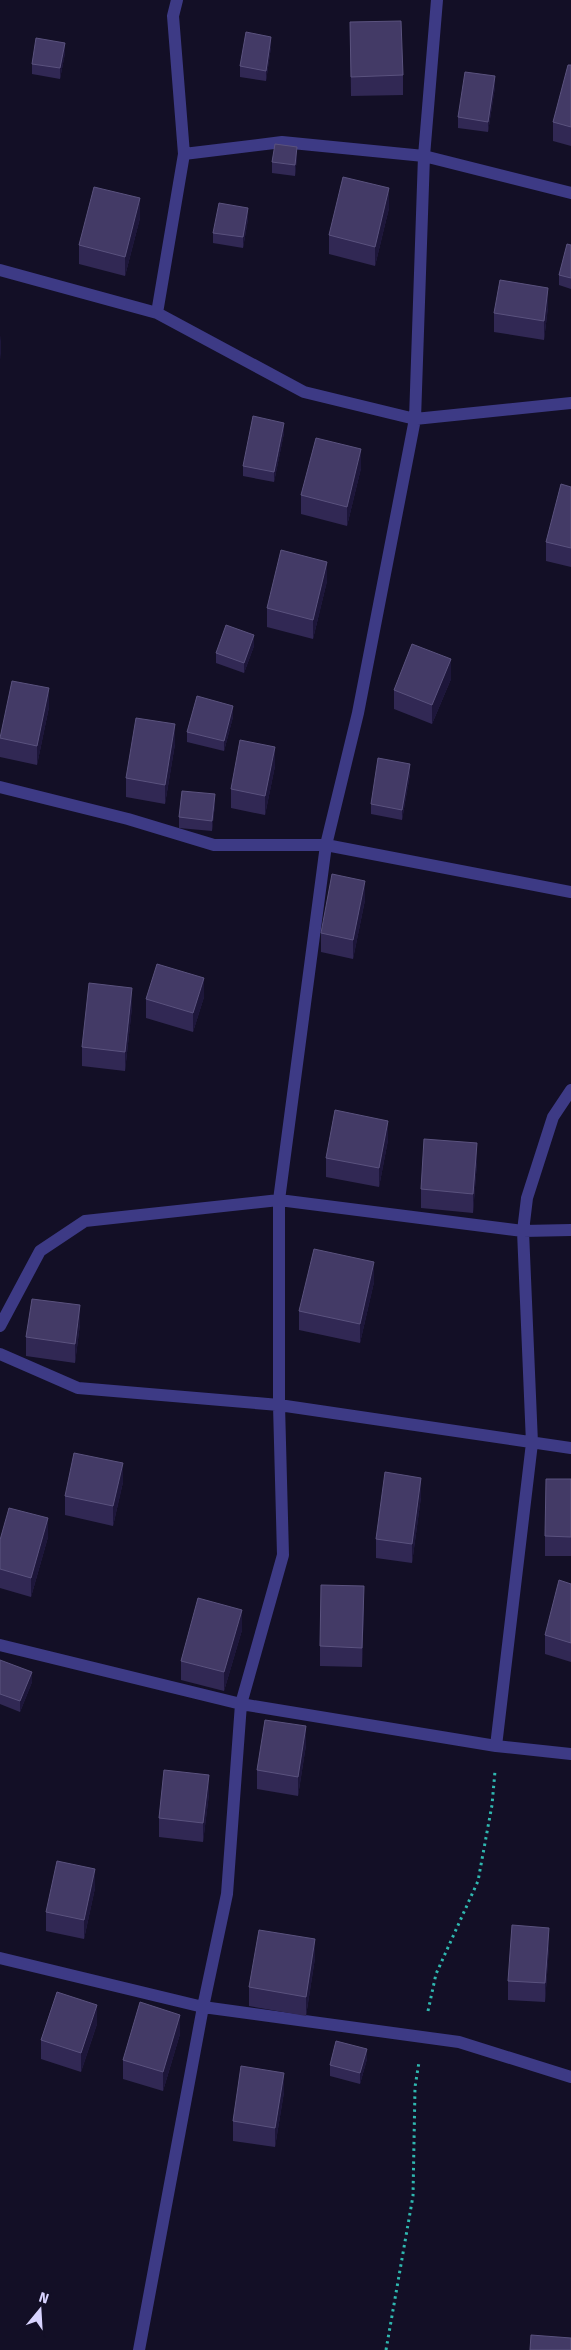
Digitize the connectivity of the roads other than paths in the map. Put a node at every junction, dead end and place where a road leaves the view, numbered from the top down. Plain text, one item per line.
1 (176, 0) edge
2 (437, 0) edge
3 (184, 154) junction
4 (424, 156) junction
5 (571, 193) edge
6 (0, 270) edge
7 (156, 313) junction
8 (571, 403) edge
9 (415, 419) junction
10 (0, 786) edge
11 (326, 845) junction
12 (571, 892) edge
13 (571, 1090) edge
14 (279, 1200) junction
15 (571, 1230) edge
16 (523, 1231) junction
17 (0, 1326) edge
18 (0, 1354) edge
19 (279, 1405) junction
20 (532, 1442) junction
21 (571, 1448) edge
22 (0, 1645) edge
23 (241, 1704) junction
24 (496, 1746) junction
25 (571, 1754) edge
26 (0, 1958) edge
27 (203, 2007) junction
28 (571, 2077) edge
29 (139, 2350) edge

1 - 3 street
2 - 4 street
3 - 4 street
3 - 7 street
4 - 5 street
4 - 9 street
6 - 7 street
7 - 9 street
8 - 9 street
9 - 11 street
10 - 11 street
11 - 12 street
11 - 14 street
13 - 16 street
14 - 16 street
14 - 17 street
14 - 19 street
15 - 16 street
16 - 20 street
18 - 19 street
19 - 20 street
19 - 23 street
20 - 21 street
20 - 24 street
22 - 23 street
23 - 24 street
23 - 27 street
24 - 25 street
26 - 27 street
27 - 28 street
27 - 29 street

